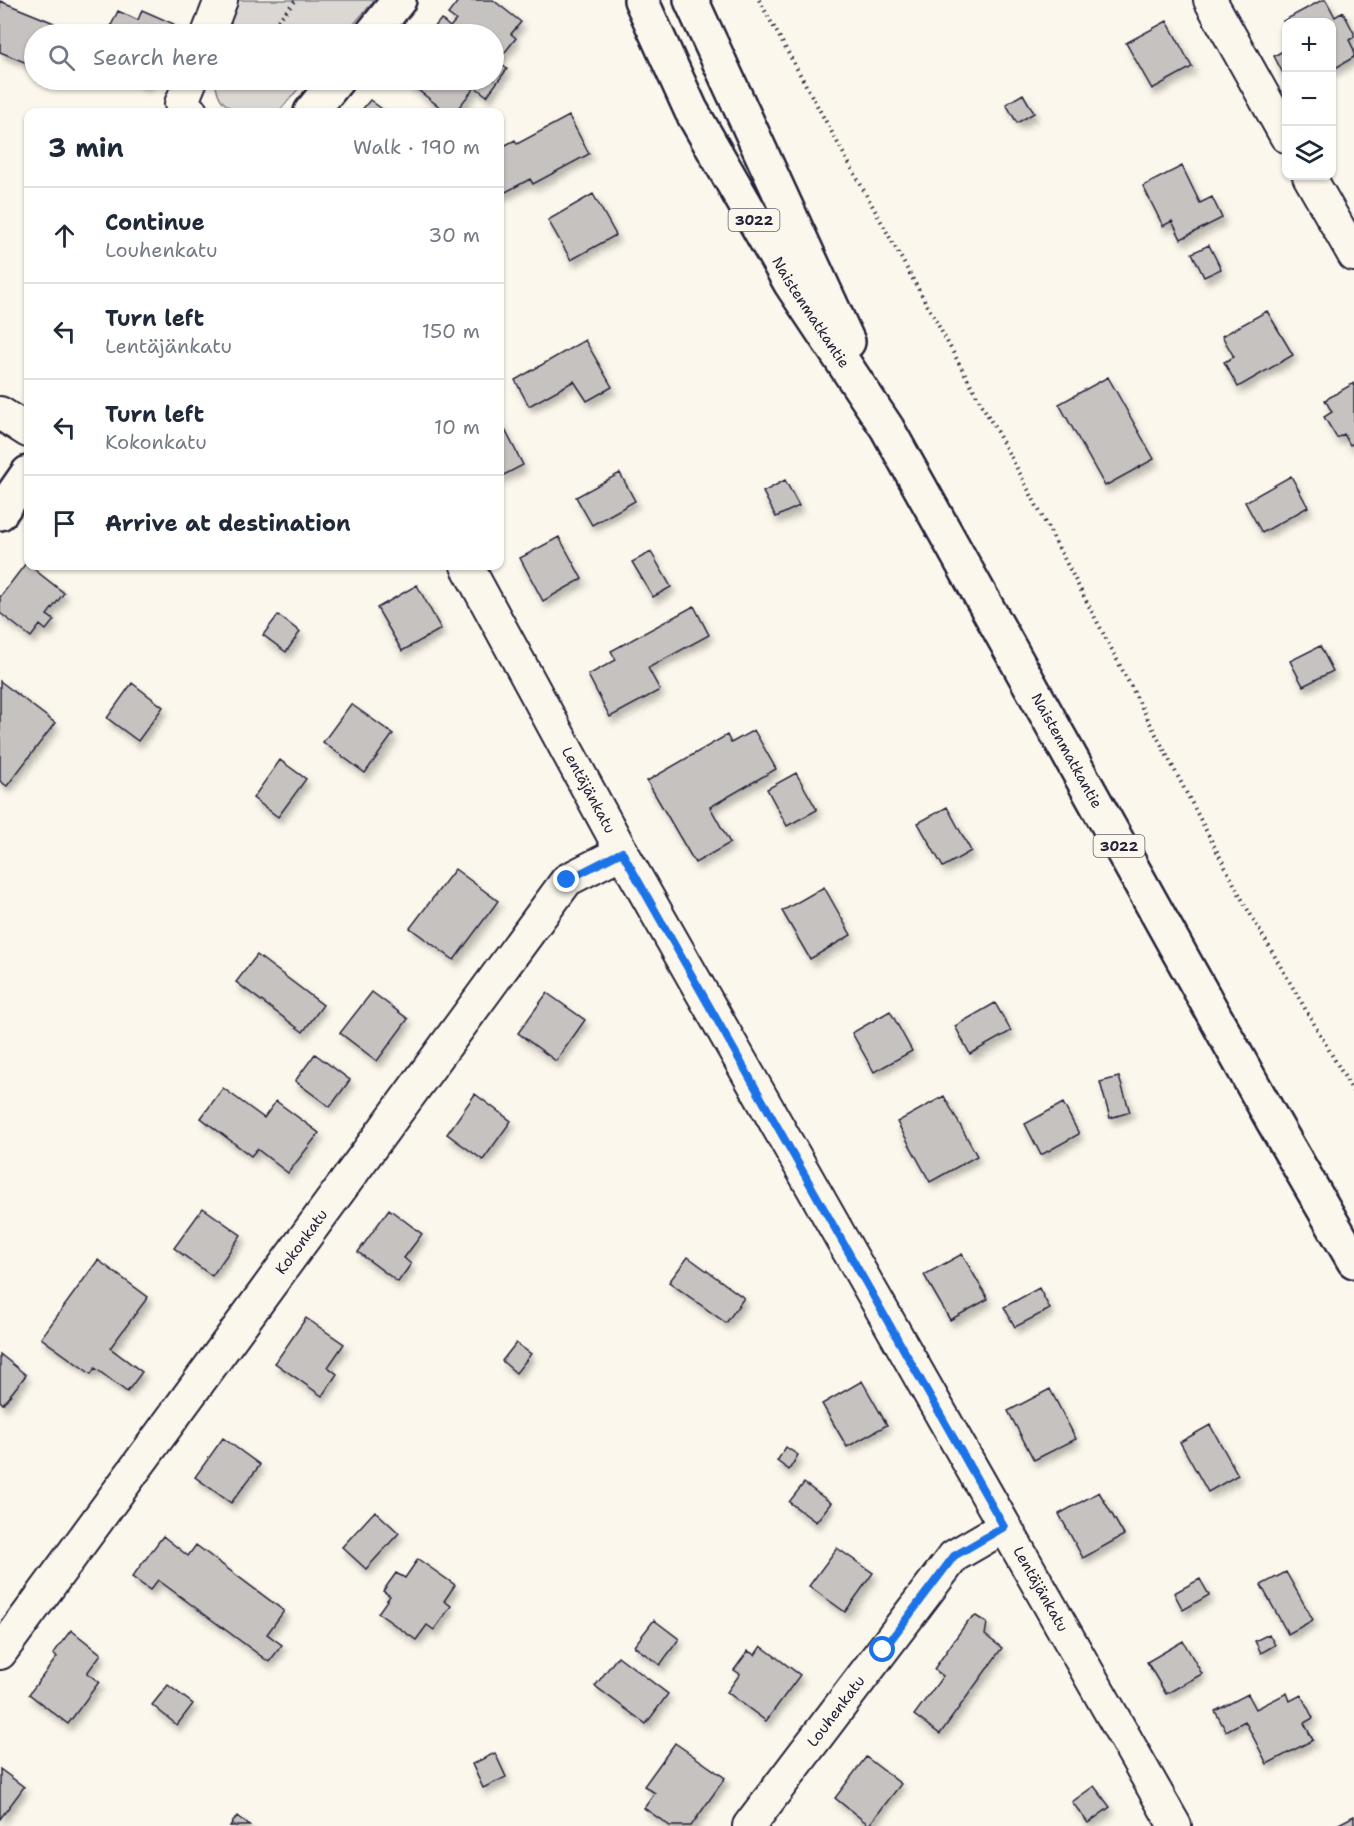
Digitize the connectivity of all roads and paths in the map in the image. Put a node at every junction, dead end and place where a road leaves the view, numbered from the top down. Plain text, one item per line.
1 (221, 0) edge
2 (296, 0) edge
3 (399, 0) edge
4 (641, 0) edge
5 (691, 0) edge
6 (759, 0) edge
7 (1210, 0) edge
8 (212, 24) edge
9 (275, 24) edge
10 (380, 24) edge
11 (187, 90) edge
12 (329, 90) edge
13 (186, 108) edge
14 (314, 108) edge
15 (1282, 127) edge
16 (1311, 180) edge
17 (1354, 255) edge
18 (0, 413) edge
19 (24, 428) edge
20 (887, 428) junction
21 (24, 479) edge
22 (0, 513) edge
23 (469, 570) edge
24 (622, 852) junction
25 (1354, 1093) edge
26 (1354, 1261) edge
27 (1004, 1527) junction
28 (0, 1653) edge
29 (749, 1826) edge
30 (1175, 1826) edge

1 - 8 street
2 - 9 path
3 - 10 main road
4 - 20 main road, Naistenmatkantie / 3022
5 - 20 main road, Naistenmatkantie / 3022
6 - 25 path
7 - 15 street
11 - 13 street
12 - 14 main road
16 - 17 street
18 - 19 street
20 - 26 main road, Naistenmatkantie / 3022
21 - 22 main road
23 - 24 street, Lentäjänkatu
24 - 27 street, Lentäjänkatu
24 - 28 street, Kokonkatu
27 - 29 street, Louhenkatu
27 - 30 street, Lentäjänkatu

